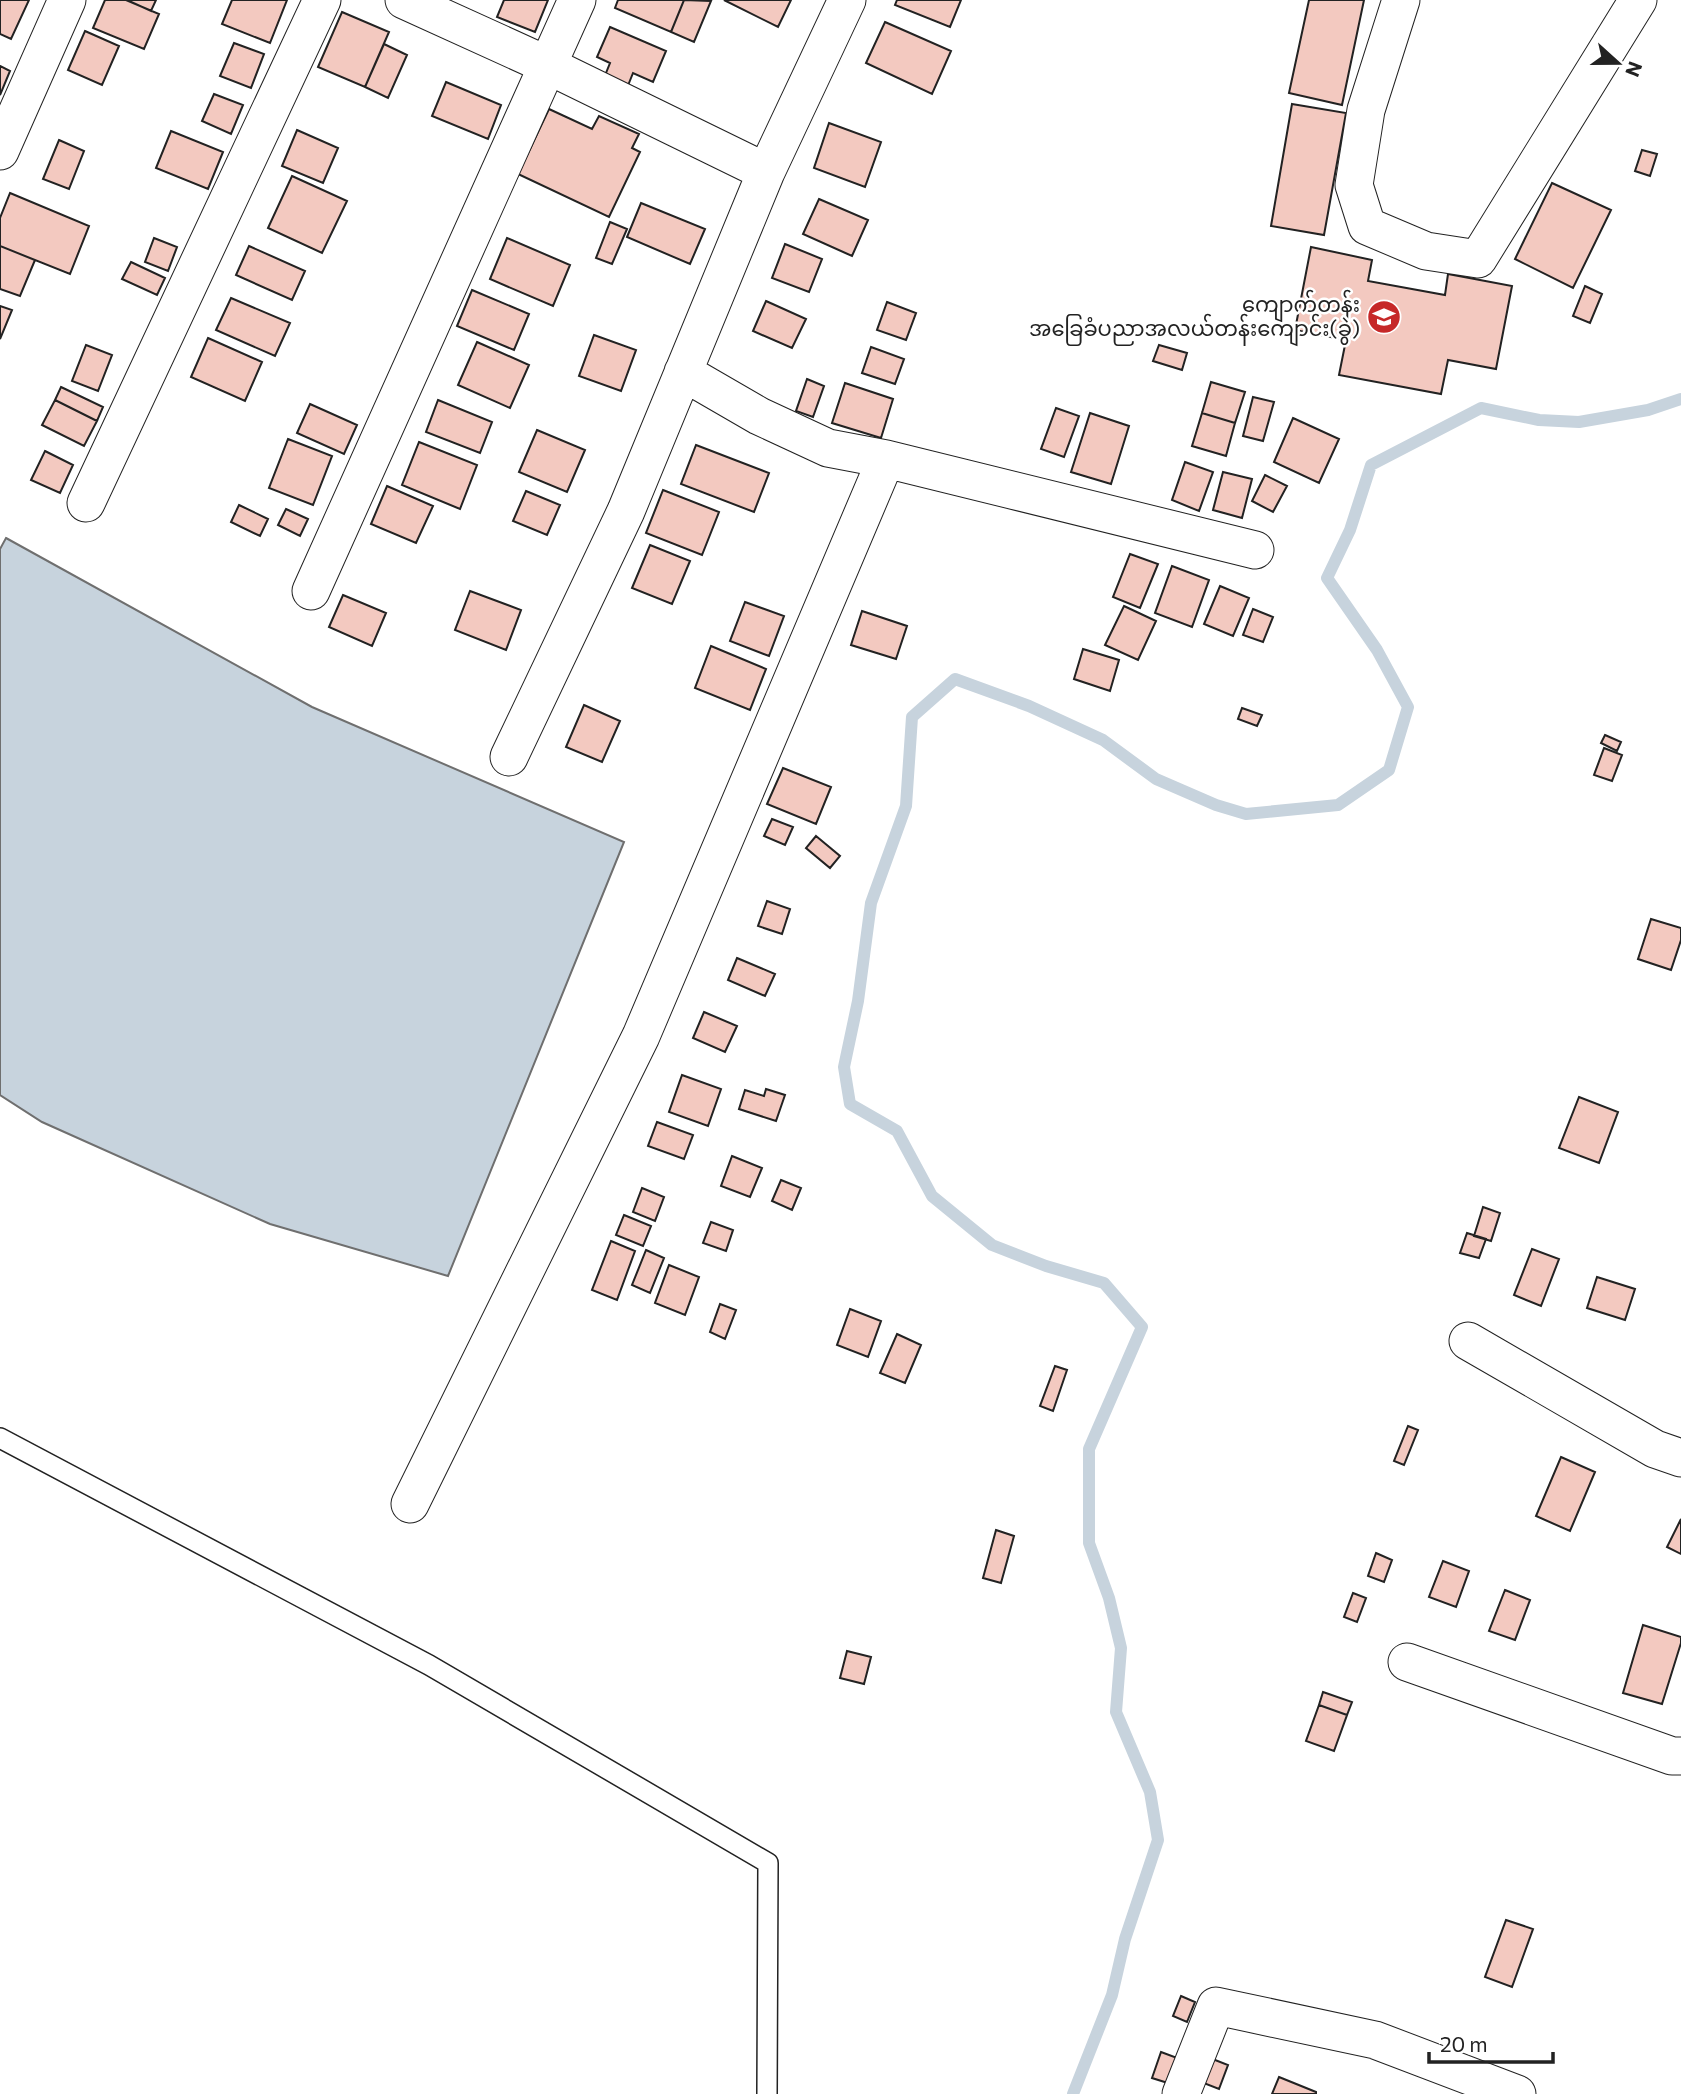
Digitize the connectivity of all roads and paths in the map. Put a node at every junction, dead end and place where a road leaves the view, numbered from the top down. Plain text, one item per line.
1 (67, 0) edge
2 (321, 0) edge
3 (404, 0) edge
4 (577, 0) edge
5 (847, 0) edge
6 (1401, 0) edge
7 (1638, 0) edge
8 (547, 65) junction
9 (0, 151) edge
10 (766, 172) junction
11 (683, 372) junction
12 (886, 459) junction
13 (86, 503) dead end
14 (1255, 550) dead end
15 (311, 591) dead end
16 (509, 757) dead end
17 (1468, 1340) dead end
18 (0, 1438) edge
19 (1681, 1458) edge
20 (410, 1504) dead end
21 (1407, 1662) dead end
22 (1681, 1756) edge
23 (768, 2094) edge
24 (1181, 2094) edge
25 (1517, 2094) edge

1 - 9 street
2 - 13 street
3 - 8 street
4 - 8 street
5 - 10 street
6 - 7 street
8 - 10 street
8 - 15 street
10 - 11 street
11 - 12 street
11 - 16 street
12 - 14 street
12 - 20 street
17 - 19 street
18 - 23 lane
21 - 22 street
24 - 25 street

